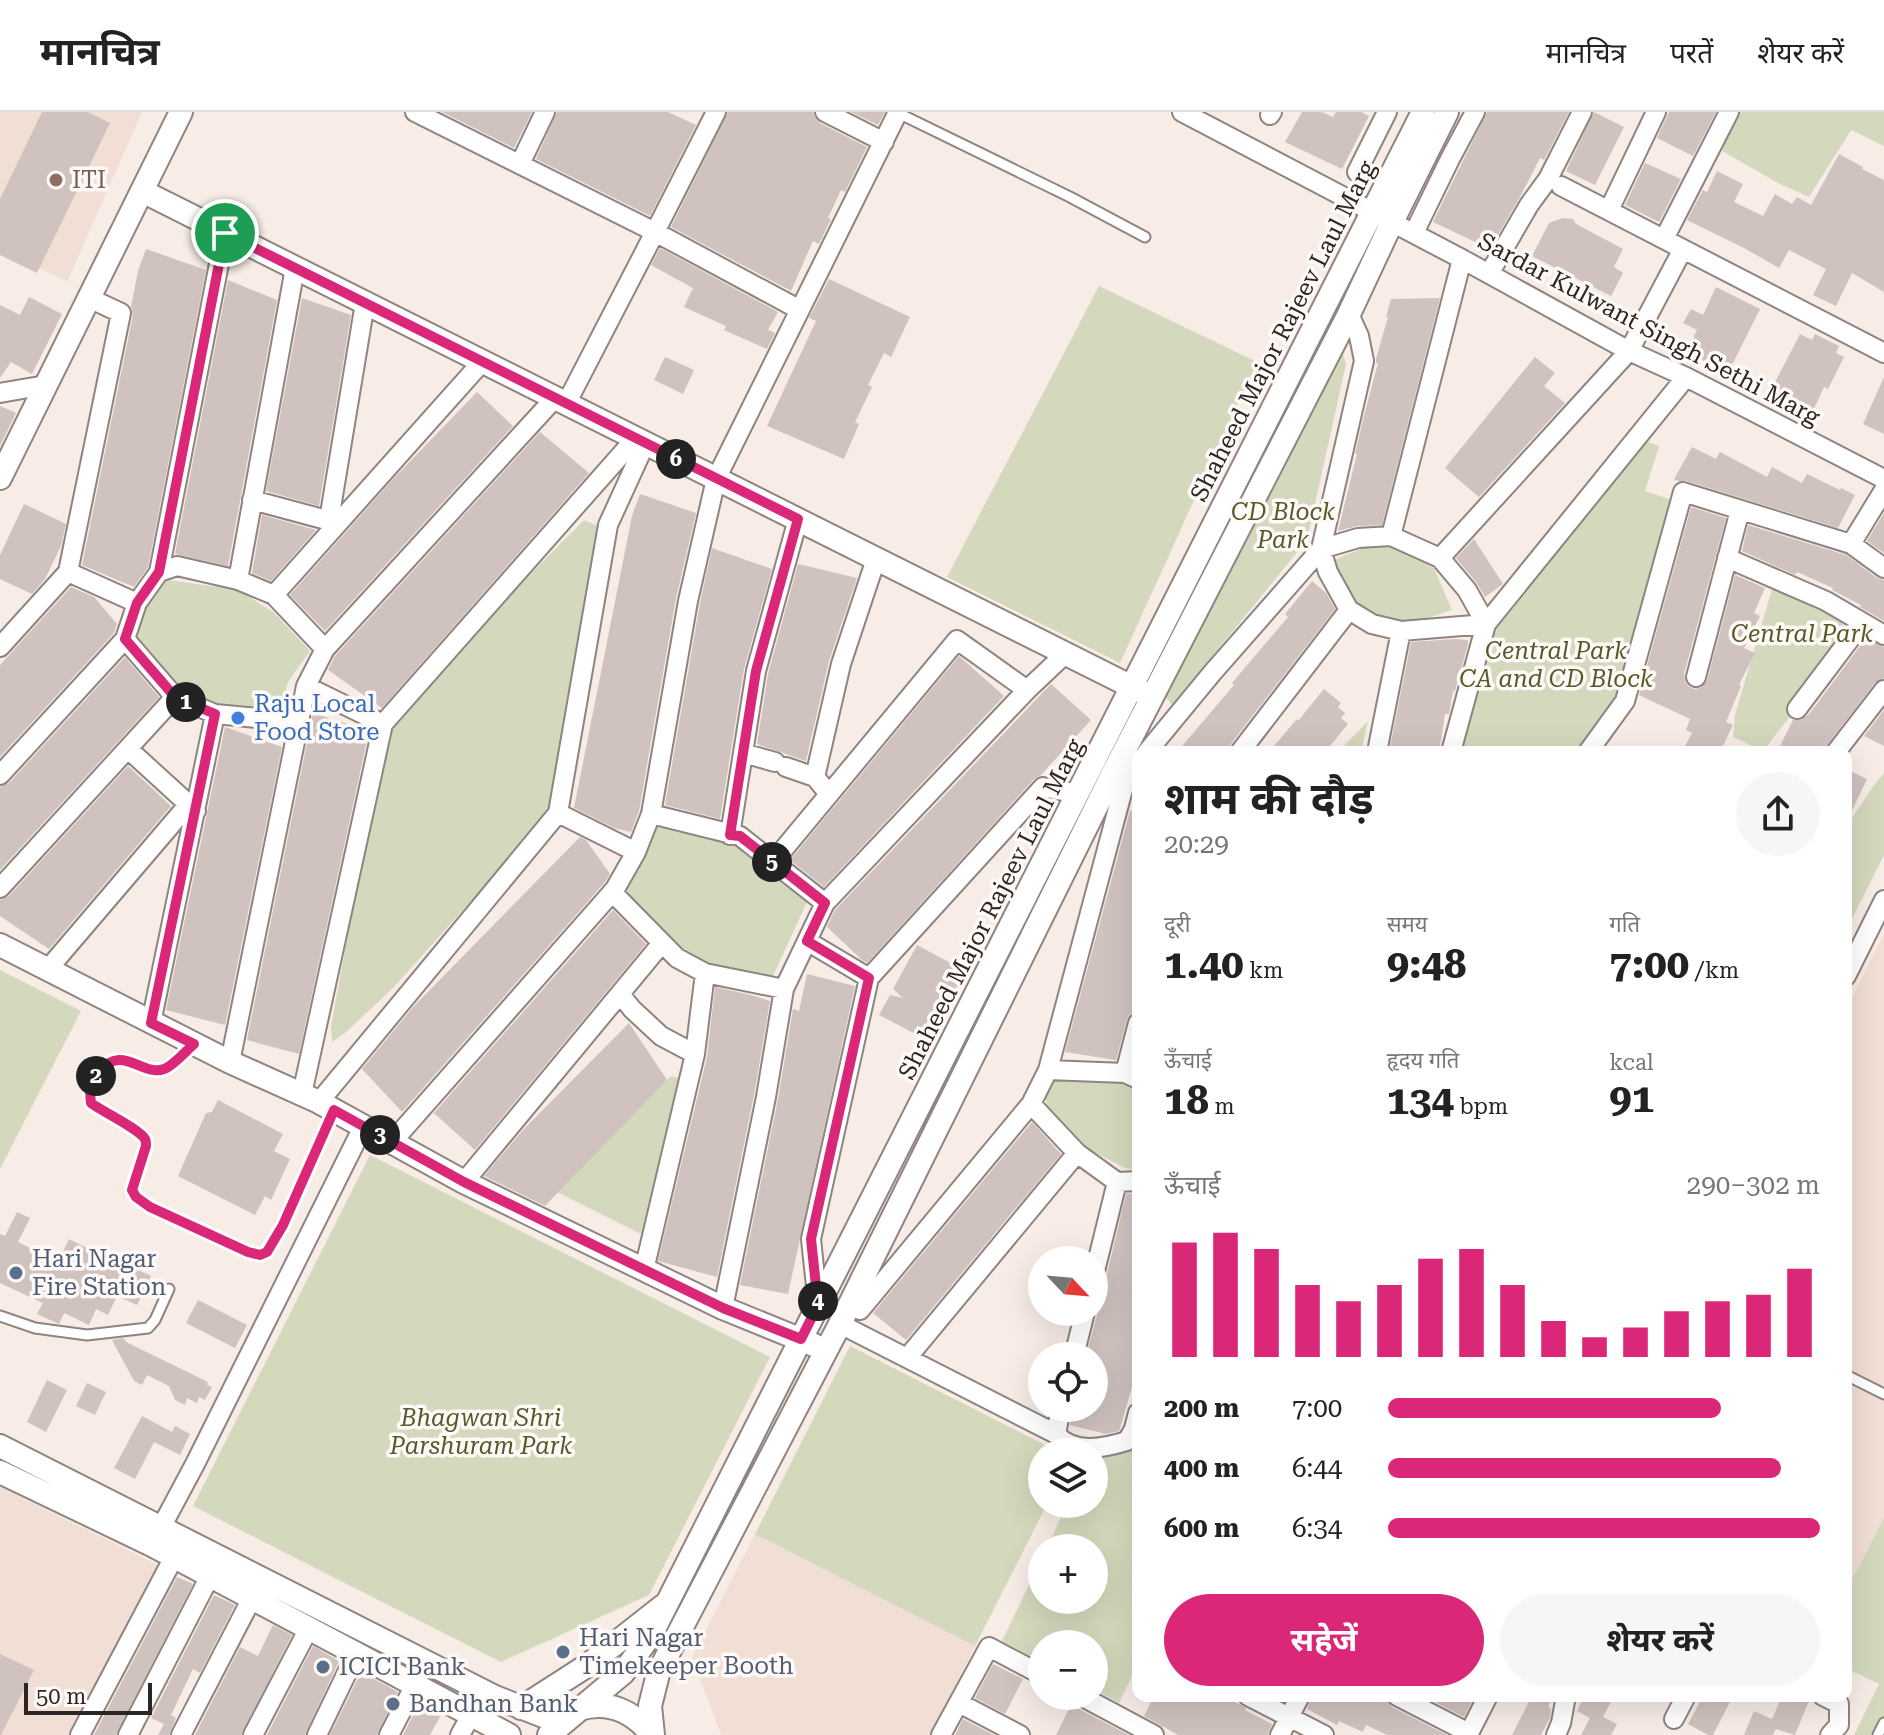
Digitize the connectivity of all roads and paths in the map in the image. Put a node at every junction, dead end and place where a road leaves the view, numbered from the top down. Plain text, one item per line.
1 (181, 112) edge
2 (415, 112) edge
3 (545, 112) edge
4 (716, 112) edge
5 (825, 112) edge
6 (898, 112) edge
7 (1182, 112) edge
8 (1387, 112) edge
9 (1423, 112) edge
10 (1447, 112) edge
11 (1475, 112) edge
12 (1582, 112) edge
13 (1656, 112) edge
14 (1729, 112) edge
15 (884, 142) junction
16 (520, 164) junction
17 (1357, 172) dead end
18 (1554, 182) junction
19 (142, 191) junction
20 (1609, 210) junction
21 (1382, 217) junction
22 (655, 232) junction
23 (225, 233) junction
24 (1414, 233) junction
25 (1145, 237) dead end
26 (1664, 239) junction
27 (1683, 249) junction
28 (1462, 259) junction
29 (295, 268) junction
30 (1489, 274) junction
31 (89, 298) junction
32 (365, 303) junction
33 (800, 310) junction
34 (1349, 314) junction
35 (1629, 351) junction
36 (1884, 353) edge
37 (482, 362) junction
38 (1686, 377) junction
39 (46, 385) junction
40 (0, 393) edge
41 (561, 401) junction
42 (640, 441) junction
43 (0, 477) edge
44 (716, 479) junction
45 (1884, 479) edge
46 (1884, 490) edge
47 (252, 500) junction
48 (1740, 510) junction
49 (798, 519) junction
50 (333, 521) junction
51 (1391, 536) junction
52 (1851, 544) junction
53 (1321, 549) junction
54 (1440, 558) junction
55 (1727, 558) junction
56 (876, 559) junction
57 (1884, 568) edge
58 (68, 572) junction
59 (159, 572) junction
60 (238, 580) junction
61 (274, 595) junction
62 (137, 603) junction
63 (1349, 610) junction
64 (1862, 623) junction
65 (1486, 624) junction
66 (1401, 631) junction
67 (1884, 635) edge
68 (125, 639) junction
69 (0, 647) edge
70 (325, 649) junction
71 (1065, 654) junction
72 (1696, 677) dead end
73 (306, 686) junction
74 (1027, 690) junction
75 (1884, 690) edge
76 (1142, 692) junction
77 (175, 697) junction
78 (1797, 709) dead end
79 (215, 714) junction
80 (299, 722) junction
81 (383, 724) junction
82 (1152, 746) edge
83 (1245, 746) edge
84 (1378, 746) edge
85 (1453, 746) edge
86 (1592, 746) edge
87 (1841, 746) edge
88 (128, 749) junction
89 (743, 753) junction
90 (1122, 772) edge
91 (0, 775) edge
92 (815, 777) junction
93 (829, 794) junction
94 (1078, 794) junction
95 (192, 808) junction
96 (558, 813) junction
97 (651, 814) junction
98 (730, 835) junction
99 (636, 852) junction
100 (773, 862) junction
101 (0, 888) edge
102 (612, 892) junction
103 (1884, 900) edge
104 (825, 903) junction
105 (807, 941) junction
106 (662, 943) junction
107 (0, 945) edge
108 (1852, 964) edge
109 (48, 969) junction
110 (705, 973) junction
111 (869, 978) junction
112 (784, 989) junction
113 (620, 994) junction
114 (151, 1023) junction
115 (194, 1044) junction
116 (695, 1054) junction
117 (230, 1062) junction
118 (1048, 1070) junction
119 (1131, 1076) edge
120 (318, 1102) junction
121 (1031, 1104) junction
122 (364, 1125) junction
123 (392, 1142) junction
124 (1077, 1153) junction
125 (1132, 1181) edge
126 (464, 1182) junction
127 (1117, 1182) junction
128 (1101, 1246) edge
129 (644, 1270) junction
130 (169, 1289) dead end
131 (818, 1305) junction
132 (723, 1308) junction
133 (860, 1310) dead end
134 (0, 1316) edge
135 (840, 1324) junction
136 (801, 1339) junction
137 (826, 1350) junction
138 (907, 1358) junction
139 (1852, 1378) edge
140 (1884, 1394) edge
141 (1058, 1422) edge
142 (1056, 1434) junction
143 (1132, 1440) edge
144 (0, 1446) edge
145 (0, 1472) edge
146 (156, 1537) junction
147 (174, 1557) junction
148 (210, 1576) junction
149 (252, 1598) junction
150 (668, 1602) junction
151 (309, 1628) junction
152 (356, 1654) junction
153 (1028, 1668) edge
154 (415, 1685) junction
155 (1260, 1702) edge
156 (1297, 1702) edge
157 (1408, 1702) edge
158 (1485, 1702) edge
159 (1565, 1702) edge
160 (1683, 1702) edge
161 (1835, 1702) edge
162 (959, 1703) junction
163 (521, 1708) junction
164 (1107, 1710) edge
165 (1289, 1717) junction
166 (1674, 1719) dead end
167 (563, 1722) edge
168 (1884, 1723) edge
169 (466, 1725) edge
170 (1469, 1734) edge
171 (80, 1735) edge
172 (128, 1735) edge
173 (181, 1735) edge
174 (253, 1735) edge
175 (317, 1735) edge
176 (389, 1735) edge
177 (509, 1735) edge
178 (652, 1735) edge
179 (941, 1735) edge
180 (1020, 1735) edge
181 (1154, 1735) edge
182 (1280, 1735) edge
183 (1324, 1735) edge
184 (1556, 1735) edge
185 (1830, 1735) edge
186 (1878, 1735) edge

1 - 19 street
2 - 16 street
3 - 16 street
4 - 22 street
5 - 15 street
6 - 15 street
6 - 25 lane
7 - 21 street, Sardar Kulwant Singh Sethi Marg
8 - 17 street
9 - 21 street, Shaheed Major Rajeev Laul Marg
10 - 21 street, Shaheed Major Rajeev Laul Marg
11 - 24 street
12 - 18 street
13 - 20 street
14 - 26 street
15 - 33 street
16 - 22 street
18 - 20 street
18 - 30 street
19 - 23 street
19 - 31 street
20 - 26 street
21 - 24 street, Sardar Kulwant Singh Sethi Marg
21 - 34 street, Shaheed Major Rajeev Laul Marg
21 - 76 street, Shaheed Major Rajeev Laul Marg
22 - 33 street
22 - 41 street
23 - 29 street
23 - 59 street
24 - 28 street, Sardar Kulwant Singh Sethi Marg
26 - 27 street
27 - 35 street
27 - 36 street
28 - 30 street, Sardar Kulwant Singh Sethi Marg
28 - 51 street
29 - 32 street
29 - 47 street
30 - 35 street, Sardar Kulwant Singh Sethi Marg
31 - 39 street
31 - 58 street
32 - 37 street
32 - 50 street
33 - 44 street
34 - 53 street
34 - 76 street, Shaheed Major Rajeev Laul Marg
35 - 38 street, Sardar Kulwant Singh Sethi Marg
35 - 54 street
37 - 41 street
37 - 50 street
38 - 45 street, Sardar Kulwant Singh Sethi Marg
38 - 65 street
39 - 40 street
39 - 43 street
41 - 42 street
41 - 70 street
42 - 44 street
42 - 81 street
42 - 96 street
44 - 49 street
44 - 97 street
46 - 52 street
47 - 50 street
47 - 60 street
48 - 52 street
48 - 55 street
48 - 86 street
49 - 56 street
49 - 89 street
50 - 61 street
51 - 53 street
51 - 54 street
52 - 57 street
53 - 63 street
53 - 82 street
54 - 65 street
55 - 64 street
55 - 72 street
56 - 71 street
56 - 92 street
58 - 62 street
58 - 69 street
59 - 60 street
59 - 62 street
60 - 61 street
61 - 70 street
62 - 68 street
63 - 66 street
63 - 83 street
64 - 67 street
64 - 78 street
65 - 66 street
65 - 85 street
66 - 84 street
68 - 77 street
68 - 91 street
70 - 73 street
71 - 74 street
71 - 76 street
73 - 80 street
73 - 81 street
74 - 93 street
74 - 104 street
75 - 87 street
76 - 90 street, Shaheed Major Rajeev Laul Marg
77 - 79 street
77 - 88 street
79 - 80 street
79 - 95 street
80 - 117 street
81 - 120 street
88 - 95 street
88 - 101 street
89 - 92 street
89 - 98 street
90 - 94 street, Shaheed Major Rajeev Laul Marg
90 - 118 street
90 - 135 street, Shaheed Major Rajeev Laul Marg
92 - 93 street
93 - 100 street
94 - 111 street
94 - 131 street, Shaheed Major Rajeev Laul Marg
95 - 109 street
95 - 114 street
96 - 99 street
96 - 120 street
97 - 98 street
97 - 99 street
98 - 100 street
99 - 102 street
100 - 104 street
102 - 106 street
102 - 123 street
103 - 108 street
104 - 105 street
105 - 111 street
105 - 112 street
106 - 110 street
106 - 113 street
107 - 109 street
109 - 114 street
110 - 112 street
110 - 116 street
111 - 131 street
112 - 132 street
113 - 116 street
113 - 126 street
114 - 115 street
115 - 117 street
115 - 120 lane
116 - 129 street
117 - 120 street
118 - 119 street
118 - 121 street
120 - 122 street
121 - 124 street
121 - 133 street
122 - 123 street
122 - 146 street
123 - 126 street
124 - 127 street
124 - 138 street
125 - 127 street
126 - 129 street
127 - 128 street
129 - 132 street
130 - 134 lane
131 - 136 street, Shaheed Major Rajeev Laul Marg
132 - 136 street
135 - 137 street, Shaheed Major Rajeev Laul Marg
135 - 138 street
136 - 137 street
136 - 150 street, Shaheed Major Rajeev Laul Marg
137 - 178 street, Shaheed Major Rajeev Laul Marg
138 - 142 street
139 - 140 lane
141 - 142 street
142 - 143 street
144 - 146 street
145 - 146 street
146 - 147 street
146 - 163 street
147 - 148 street
147 - 171 street
148 - 149 street
148 - 172 street
149 - 151 street
149 - 173 street
150 - 163 street
150 - 167 street, Shaheed Major Rajeev Laul Marg
151 - 152 street
151 - 174 street
152 - 154 street
152 - 175 street
153 - 162 street
154 - 169 street
154 - 176 street
155 - 165 street
156 - 165 street
157 - 170 street
158 - 170 street
159 - 184 street
160 - 166 street
161 - 185 street
162 - 179 street
162 - 180 street
163 - 167 street
164 - 181 street
165 - 182 street
165 - 183 street
167 - 178 street
168 - 186 lane
169 - 177 street

